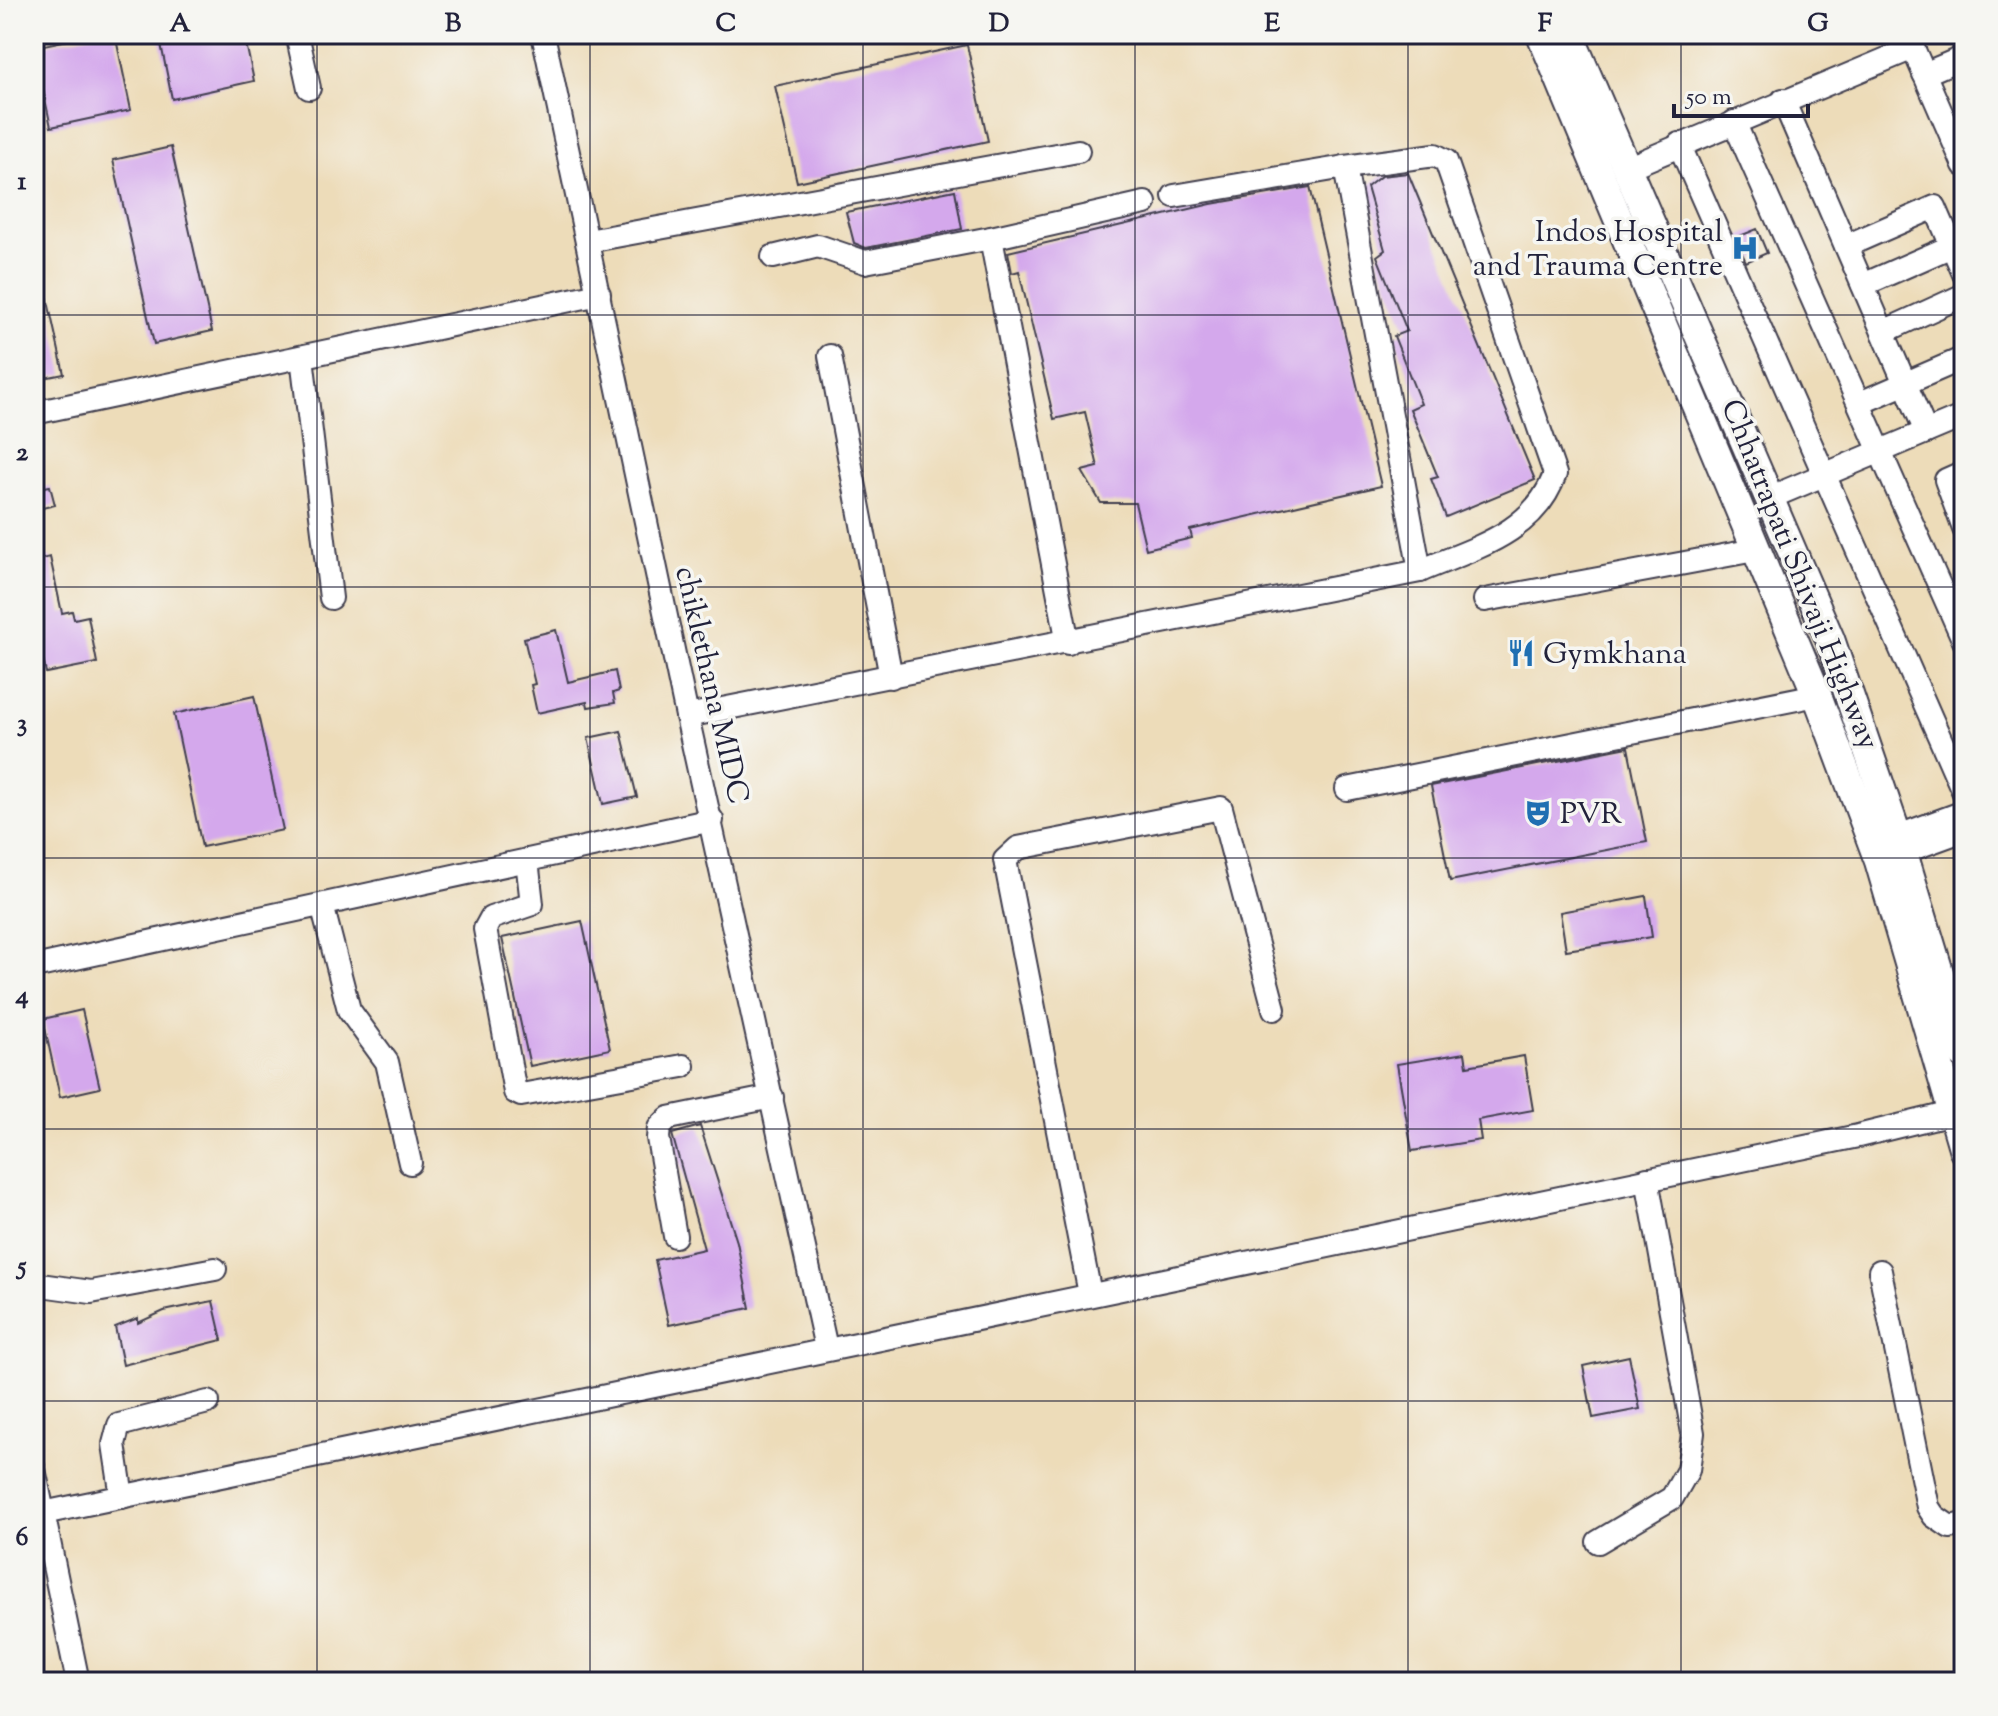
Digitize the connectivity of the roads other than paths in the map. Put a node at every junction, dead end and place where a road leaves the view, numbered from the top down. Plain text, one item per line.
1 (297, 34) edge
2 (543, 34) edge
3 (1541, 34) edge
4 (1569, 34) edge
5 (1964, 57) edge
6 (1924, 74) junction
7 (309, 88) dead end
8 (1783, 100) junction
9 (1734, 122) junction
10 (1679, 144) junction
11 (1078, 151) dead end
12 (1964, 165) edge
13 (1345, 167) junction
14 (1627, 168) junction
15 (1174, 196) dead end
16 (1145, 203) dead end
17 (991, 238) junction
18 (588, 241) junction
19 (1846, 246) junction
20 (1952, 246) junction
21 (773, 257) dead end
22 (1964, 274) edge
23 (1863, 285) junction
24 (599, 294) junction
25 (1964, 295) edge
26 (1883, 332) junction
27 (830, 356) dead end
28 (302, 357) junction
29 (1964, 358) edge
30 (1906, 383) junction
31 (1860, 403) junction
32 (34, 413) edge
33 (1964, 416) edge
34 (1926, 432) junction
35 (1880, 451) junction
36 (1964, 472) edge
37 (1824, 475) junction
38 (1769, 498) junction
39 (1964, 529) edge
40 (1755, 550) junction
41 (1420, 571) junction
42 (331, 598) dead end
43 (1485, 600) dead end
44 (1964, 641) edge
45 (1068, 643) junction
46 (891, 677) junction
47 (1817, 695) junction
48 (687, 716) junction
49 (1347, 789) dead end
50 (1964, 793) edge
51 (1964, 812) edge
52 (712, 820) junction
53 (1964, 830) edge
54 (1888, 849) junction
55 (527, 860) junction
56 (322, 905) junction
57 (34, 967) edge
58 (1274, 1009) dead end
59 (1964, 1055) edge
60 (683, 1066) dead end
61 (772, 1097) junction
62 (1959, 1111) edge
63 (1964, 1151) edge
64 (410, 1163) dead end
65 (1647, 1179) junction
66 (675, 1236) dead end
67 (215, 1269) dead end
68 (1880, 1271) dead end
69 (34, 1284) edge
70 (1090, 1294) junction
71 (826, 1348) junction
72 (208, 1402) dead end
73 (34, 1469) edge
74 (122, 1497) junction
75 (43, 1513) junction
76 (1964, 1524) edge
77 (1598, 1542) dead end
78 (78, 1682) edge

1 - 7 street
2 - 18 street, chiklethana MIDC
3 - 40 main road, Chhatrapati Shivaji Highway
4 - 14 main road, Chhatrapati Shivaji Highway
5 - 6 street
6 - 8 street
6 - 12 street
8 - 9 street
8 - 19 street
9 - 10 street
9 - 31 street
10 - 14 street
10 - 37 street
11 - 18 street
13 - 15 street
13 - 41 street
13 - 41 street
14 - 38 main road, Chhatrapati Shivaji Highway
16 - 17 street
17 - 21 street
17 - 45 street
18 - 24 street, chiklethana MIDC
19 - 20 street
19 - 23 street
20 - 22 street
20 - 23 street
23 - 26 street
24 - 28 street
24 - 48 street, chiklethana MIDC
25 - 26 street
26 - 30 street
27 - 46 street
28 - 32 street
28 - 42 street
29 - 30 street
30 - 31 street
30 - 34 street
31 - 35 street
33 - 34 street
34 - 35 street
35 - 37 street
35 - 44 street
36 - 39 street
37 - 38 street
37 - 50 street
38 - 54 main road, Chhatrapati Shivaji Highway
40 - 43 street
40 - 47 main road, Chhatrapati Shivaji Highway
41 - 45 street
45 - 46 street
46 - 48 street
47 - 49 street
47 - 54 main road, Chhatrapati Shivaji Highway
48 - 52 street, chiklethana MIDC
51 - 54 street
52 - 55 street
52 - 61 street, chiklethana MIDC
53 - 54 street
54 - 59 main road, Chhatrapati Shivaji Highway
54 - 62 main road, Chhatrapati Shivaji Highway
55 - 56 street
55 - 60 street
56 - 57 street
56 - 64 street
58 - 70 street
61 - 66 street
61 - 71 street, chiklethana MIDC
62 - 63 main road, Chhatrapati Shivaji Highway
62 - 65 street
65 - 70 street
65 - 77 street
67 - 69 street
68 - 76 street
70 - 71 street
71 - 74 street
72 - 74 street
73 - 75 street
74 - 75 street
75 - 78 street

